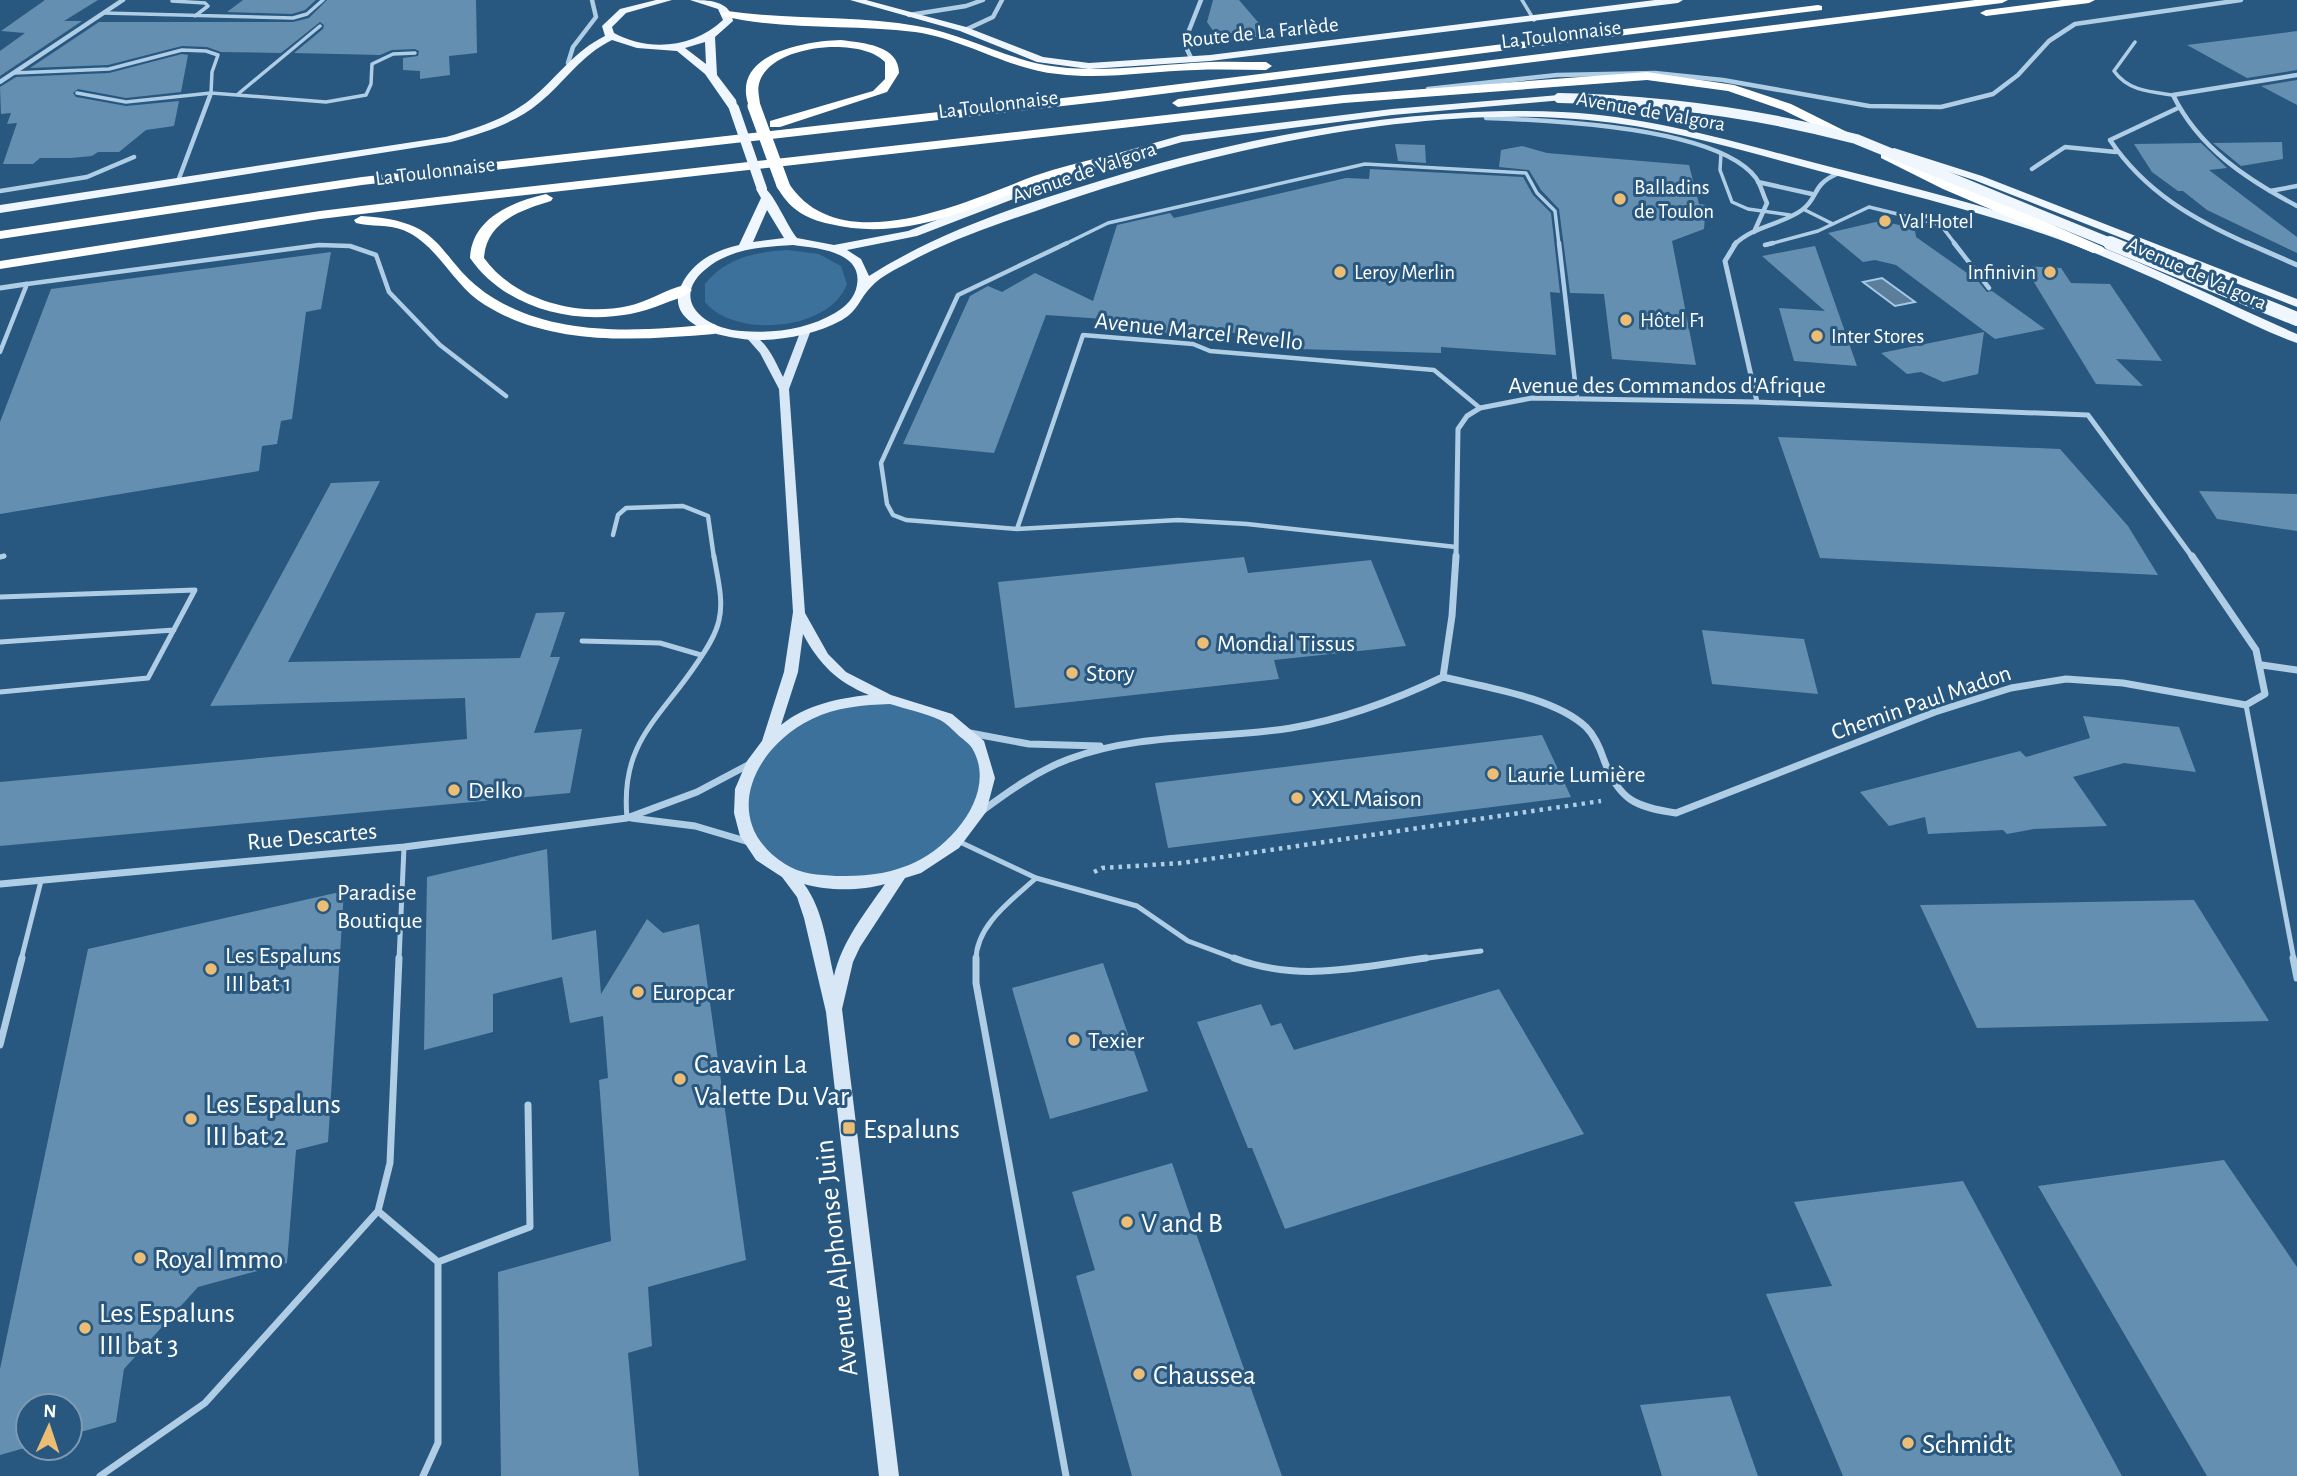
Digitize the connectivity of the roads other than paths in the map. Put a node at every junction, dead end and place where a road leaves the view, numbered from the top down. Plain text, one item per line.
1 (123, 0) edge
2 (323, 0) edge
3 (593, 0) edge
4 (654, 0) edge
5 (667, 0) edge
6 (695, 0) edge
7 (855, 0) edge
8 (984, 0) edge
9 (1002, 0) edge
10 (1201, 0) edge
11 (1522, 0) edge
12 (1678, 0) edge
13 (2002, 0) edge
14 (2089, 0) edge
15 (2241, 0) edge
16 (172, 1) edge
17 (661, 1) edge
18 (611, 6) dead end
19 (1831, 6) dead end
20 (104, 13) junction
21 (727, 14) junction
22 (909, 15) junction
23 (195, 16) junction
24 (612, 18) junction
25 (1534, 20) junction
26 (320, 26) dead end
27 (965, 30) junction
28 (612, 36) junction
29 (710, 36) junction
30 (2135, 41) dead end
31 (624, 43) junction
32 (673, 46) junction
33 (415, 53) dead end
34 (1452, 53) junction
35 (1192, 60) junction
36 (568, 63) junction
37 (14, 73) junction
38 (2297, 75) edge
39 (712, 76) junction
40 (0, 82) edge
41 (77, 93) dead end
42 (211, 93) junction
43 (238, 94) junction
44 (2173, 95) junction
45 (1344, 99) junction
46 (2178, 108) junction
47 (1462, 117) junction
48 (994, 138) junction
49 (1875, 145) junction
50 (641, 150) junction
51 (2116, 152) junction
52 (1721, 153) junction
53 (134, 157) dead end
54 (1106, 160) junction
55 (2032, 169) dead end
56 (1839, 173) junction
57 (655, 177) junction
58 (178, 181) junction
59 (1758, 183) junction
60 (2297, 186) edge
61 (0, 191) edge
62 (2270, 191) junction
63 (764, 194) junction
64 (1812, 194) junction
65 (2297, 206) edge
66 (0, 209) edge
67 (1803, 209) junction
68 (1765, 211) junction
69 (1790, 215) junction
70 (1833, 224) junction
71 (1754, 232) junction
72 (0, 235) edge
73 (157, 240) junction
74 (793, 242) junction
75 (1765, 245) dead end
76 (744, 248) junction
77 (835, 248) junction
78 (2098, 250) junction
79 (0, 257) edge
80 (0, 265) edge
81 (2297, 265) edge
82 (27, 284) junction
83 (866, 284) junction
84 (0, 288) edge
85 (1989, 288) dead end
86 (684, 290) junction
87 (2297, 303) edge
88 (2297, 319) edge
89 (715, 329) junction
90 (806, 330) junction
91 (750, 336) junction
92 (2297, 339) edge
93 (0, 352) edge
94 (784, 389) junction
95 (506, 396) dead end
96 (1577, 399) junction
97 (1757, 402) junction
98 (1480, 408) junction
99 (1017, 529) junction
100 (613, 535) dead end
101 (1456, 547) junction
102 (0, 597) edge
103 (799, 612) junction
104 (174, 630) junction
105 (582, 641) dead end
106 (0, 642) edge
107 (701, 655) junction
108 (2262, 665) junction
109 (2297, 670) edge
110 (1443, 677) junction
111 (0, 692) edge
112 (890, 699) junction
113 (2246, 705) junction
114 (970, 733) junction
115 (769, 741) junction
116 (1122, 746) junction
117 (751, 764) junction
118 (982, 811) junction
119 (627, 818) junction
120 (960, 842) junction
121 (752, 843) junction
122 (404, 846) junction
123 (787, 872) junction
124 (898, 877) junction
125 (1036, 878) junction
126 (41, 881) junction
127 (0, 884) edge
128 (1481, 951) dead end
129 (2297, 978) edge
130 (834, 1012) junction
131 (0, 1045) edge
132 (528, 1105) dead end
133 (378, 1211) junction
134 (438, 1262) junction
135 (885, 1469) edge
136 (100, 1476) edge
137 (423, 1476) edge
138 (1066, 1476) edge

1 - 20 street
2 - 23 lane
3 - 36 street
4 - 17 main road
5 - 17 main road
6 - 21 main road
7 - 22 main road, Route de La Farlède
8 - 22 street
9 - 27 street
10 - 35 street
11 - 25 lane
12 - 25 main road, Route de La Farlède
13 - 79 highway, La Toulonnaise
14 - 48 highway
15 - 45 street
16 - 23 lane
17 - 24 main road
18 - 24 main road
19 - 34 highway, La Toulonnaise
20 - 23 lane
20 - 37 street
21 - 29 main road
21 - 34 highway
22 - 27 main road, Route de La Farlède
24 - 28 main road
25 - 35 main road, Route de La Farlède
26 - 43 lane
27 - 35 main road, Route de La Farlède
28 - 31 main road
28 - 36 main road
29 - 32 main road
29 - 39 main road
30 - 44 lane
31 - 32 main road
31 - 36 main road
32 - 39 main road
33 - 43 lane
34 - 50 highway, La Toulonnaise
36 - 58 main road
37 - 40 street
37 - 42 lane
38 - 44 street
39 - 63 main road, bridge
41 - 42 lane
42 - 43 lane
42 - 58 street
44 - 46 street
45 - 48 highway
45 - 78 highway
46 - 51 street
46 - 62 street
47 - 52 street
47 - 56 main road, Avenue de Valgora
47 - 83 main road, Avenue de Valgora
48 - 57 highway
49 - 54 main road, bridge
49 - 87 main road, bridge
49 - 88 main road, bridge
50 - 54 highway, bridge
50 - 72 highway, La Toulonnaise
51 - 55 street
51 - 81 street
52 - 59 street
52 - 68 lane
53 - 61 street
54 - 77 main road
56 - 64 street
56 - 78 main road, Avenue de Valgora
57 - 73 highway
57 - 86 highway
58 - 66 main road
59 - 64 street
59 - 68 street
60 - 62 street
62 - 65 street
63 - 74 main road
63 - 76 main road
64 - 67 street
67 - 69 street
67 - 70 lane
68 - 69 lane
68 - 71 street
69 - 71 street
70 - 75 lane
70 - 85 lane
71 - 97 street
73 - 80 highway
73 - 89 highway
74 - 76 main road
74 - 77 main road
76 - 86 main road
77 - 83 main road
78 - 92 main road, Avenue de Valgora
82 - 84 street
82 - 93 lane
82 - 95 lane
83 - 90 main road, Avenue de Valgora
86 - 89 main road
89 - 91 main road, Avenue de Valgora
90 - 91 main road, Avenue de Valgora
90 - 94 main road
91 - 94 main road
94 - 103 main road
96 - 97 street, Avenue des Commandos d'Afrique
96 - 98 street, Avenue des Commandos d'Afrique
96 - 99 lane
97 - 108 street, Avenue des Commandos d'Afrique
98 - 99 lane, Avenue Marcel Revello
98 - 101 street, Avenue des Commandos d'Afrique
99 - 101 lane
100 - 107 lane
101 - 110 street, Avenue des Commandos d'Afrique
102 - 104 lane
103 - 112 main road
103 - 115 main road
104 - 106 lane
104 - 111 lane
105 - 107 lane
107 - 119 lane
108 - 109 street
108 - 113 street
110 - 113 street, Chemin Paul Madon
110 - 116 street
112 - 114 main road
112 - 115 main road
113 - 129 lane
114 - 116 street
114 - 118 main road
115 - 117 main road
116 - 118 street
117 - 119 street
117 - 121 main road
118 - 120 main road
119 - 121 street
119 - 122 street, Rue Descartes
120 - 124 main road
120 - 125 lane
121 - 123 main road
122 - 126 street, Rue Descartes
122 - 133 lane
123 - 124 main road
123 - 130 main road, Avenue Alphonse Juin
124 - 130 main road, Avenue Alphonse Juin
125 - 128 lane
125 - 138 lane
126 - 127 street, Rue Descartes
126 - 131 lane
130 - 135 main road, Avenue Alphonse Juin
132 - 134 lane
133 - 134 lane
133 - 136 lane
134 - 137 lane

